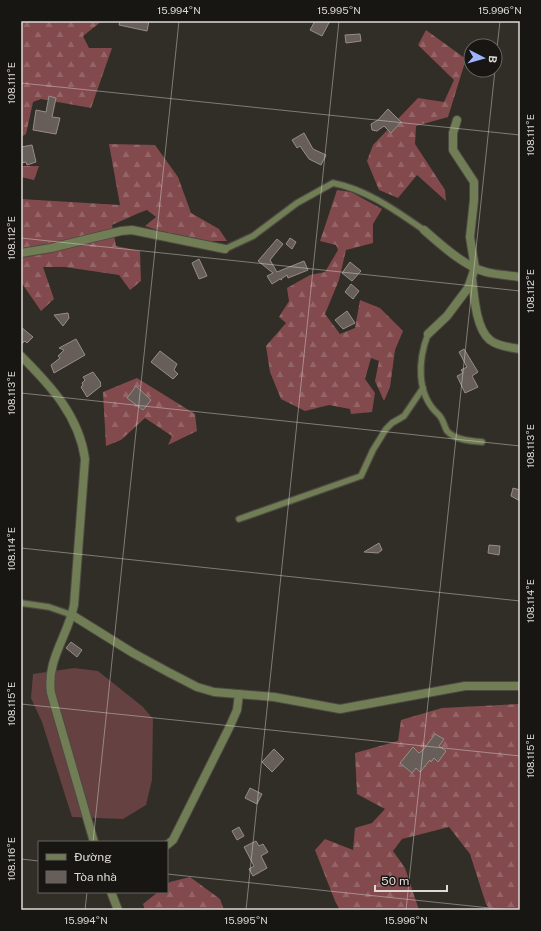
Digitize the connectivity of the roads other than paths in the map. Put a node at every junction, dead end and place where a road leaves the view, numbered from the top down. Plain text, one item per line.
1 (457, 120) dead end
2 (424, 230) joint
3 (225, 249) joint
4 (21, 253) edge
5 (476, 268) junction
6 (472, 277) junction
7 (520, 277) edge
8 (428, 334) joint
9 (520, 349) edge
10 (21, 356) edge
11 (423, 388) junction
12 (482, 442) dead end
13 (238, 519) dead end
14 (21, 603) edge
15 (72, 615) junction
16 (520, 686) edge
17 (239, 694) junction
18 (94, 841) edge
19 (168, 844) edge
20 (111, 893) edge
21 (118, 910) edge

1 - 5 street
2 - 3 lane
2 - 5 street
3 - 4 street
5 - 6 street
5 - 7 street
6 - 8 street
6 - 9 street
8 - 11 lane
10 - 15 street
11 - 12 lane
11 - 13 lane
14 - 15 lane
15 - 17 street
15 - 18 street
16 - 17 street
17 - 19 street
20 - 21 street

